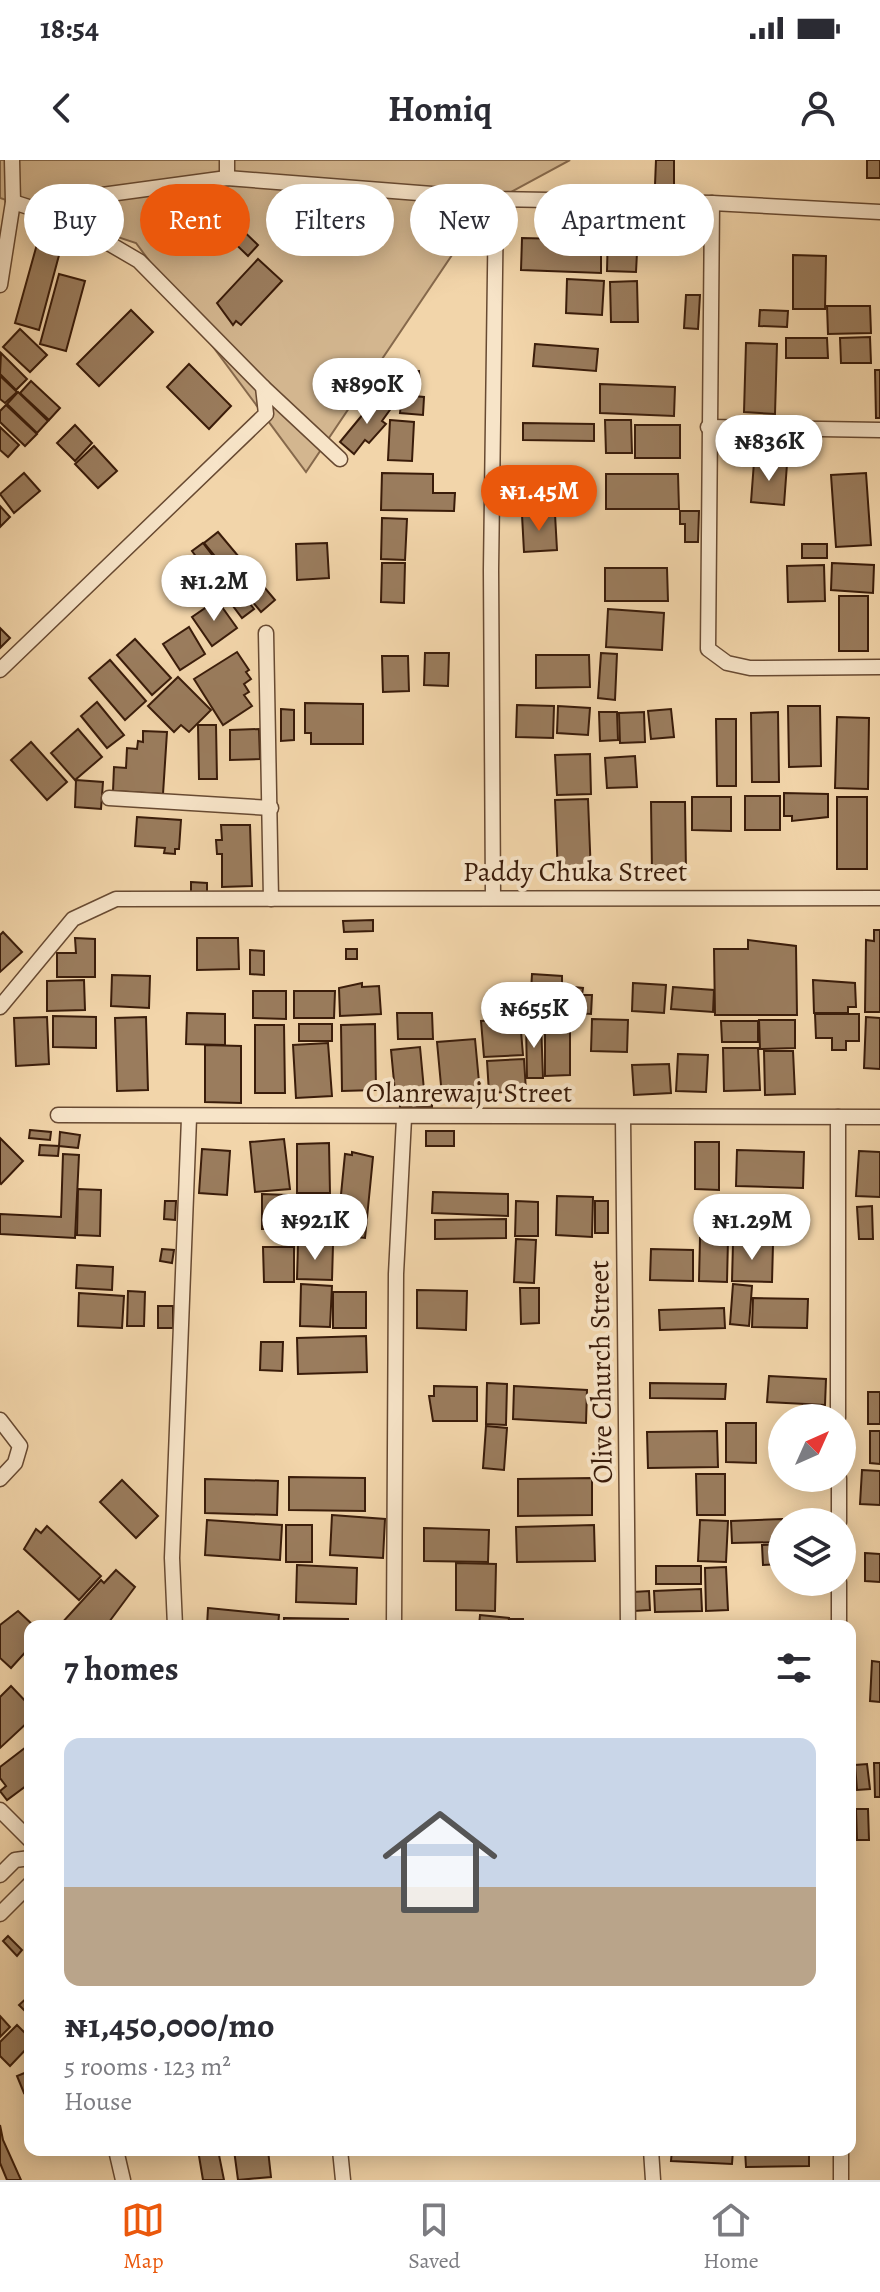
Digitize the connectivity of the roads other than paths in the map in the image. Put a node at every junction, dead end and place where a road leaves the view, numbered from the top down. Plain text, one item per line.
1 (12, 160) edge
2 (227, 160) edge
3 (227, 178) junction
4 (124, 192) edge
5 (410, 192) edge
6 (13, 202) junction
7 (714, 203) edge
8 (24, 206) edge
9 (880, 212) edge
10 (124, 252) edge
11 (495, 256) edge
12 (711, 256) edge
13 (0, 285) edge
14 (263, 387) junction
15 (708, 427) junction
16 (880, 430) edge
17 (340, 459) dead end
18 (266, 633) dead end
19 (880, 667) edge
20 (0, 670) edge
21 (109, 798) dead end
22 (271, 808) junction
23 (493, 897) junction
24 (880, 898) edge
25 (271, 899) junction
26 (0, 1007) edge
27 (58, 1115) dead end
28 (623, 1117) junction
29 (838, 1117) junction
30 (880, 1117) edge
31 (189, 1118) junction
32 (404, 1118) junction
33 (838, 1404) edge
34 (0, 1420) edge
35 (0, 1479) edge
36 (839, 1596) edge
37 (175, 1620) edge
38 (394, 1620) edge
39 (628, 1620) edge
40 (839, 1620) edge
41 (0, 1810) edge
42 (24, 1834) edge
43 (24, 1859) edge
44 (0, 1875) edge
45 (24, 1890) edge
46 (0, 1914) edge
47 (117, 2156) edge
48 (341, 2156) edge
49 (651, 2156) edge
50 (841, 2156) edge
51 (123, 2180) edge
52 (343, 2180) edge
53 (653, 2180) edge
54 (841, 2180) edge

1 - 6 street
2 - 3 street
3 - 4 street
3 - 5 street
6 - 8 street
6 - 13 street
7 - 9 street
10 - 14 street
11 - 23 street
12 - 15 street
14 - 17 street
14 - 20 street
15 - 16 street
15 - 19 street
18 - 22 street
21 - 22 street
22 - 25 street
23 - 24 street, Paddy Chuka Street
23 - 25 street, Paddy Chuka Street
25 - 26 street, Paddy Chuka Street
27 - 31 street, Olanrewaju Street
28 - 29 street, Olanrewaju Street
28 - 32 street, Olanrewaju Street
28 - 39 street, Olive Church Street
29 - 30 street, Olanrewaju Street
29 - 33 street
31 - 32 street, Olanrewaju Street
31 - 37 street
32 - 38 street
34 - 35 street
36 - 40 street
41 - 42 street
43 - 44 street
45 - 46 street
47 - 51 street
48 - 52 street
49 - 53 street
50 - 54 street

